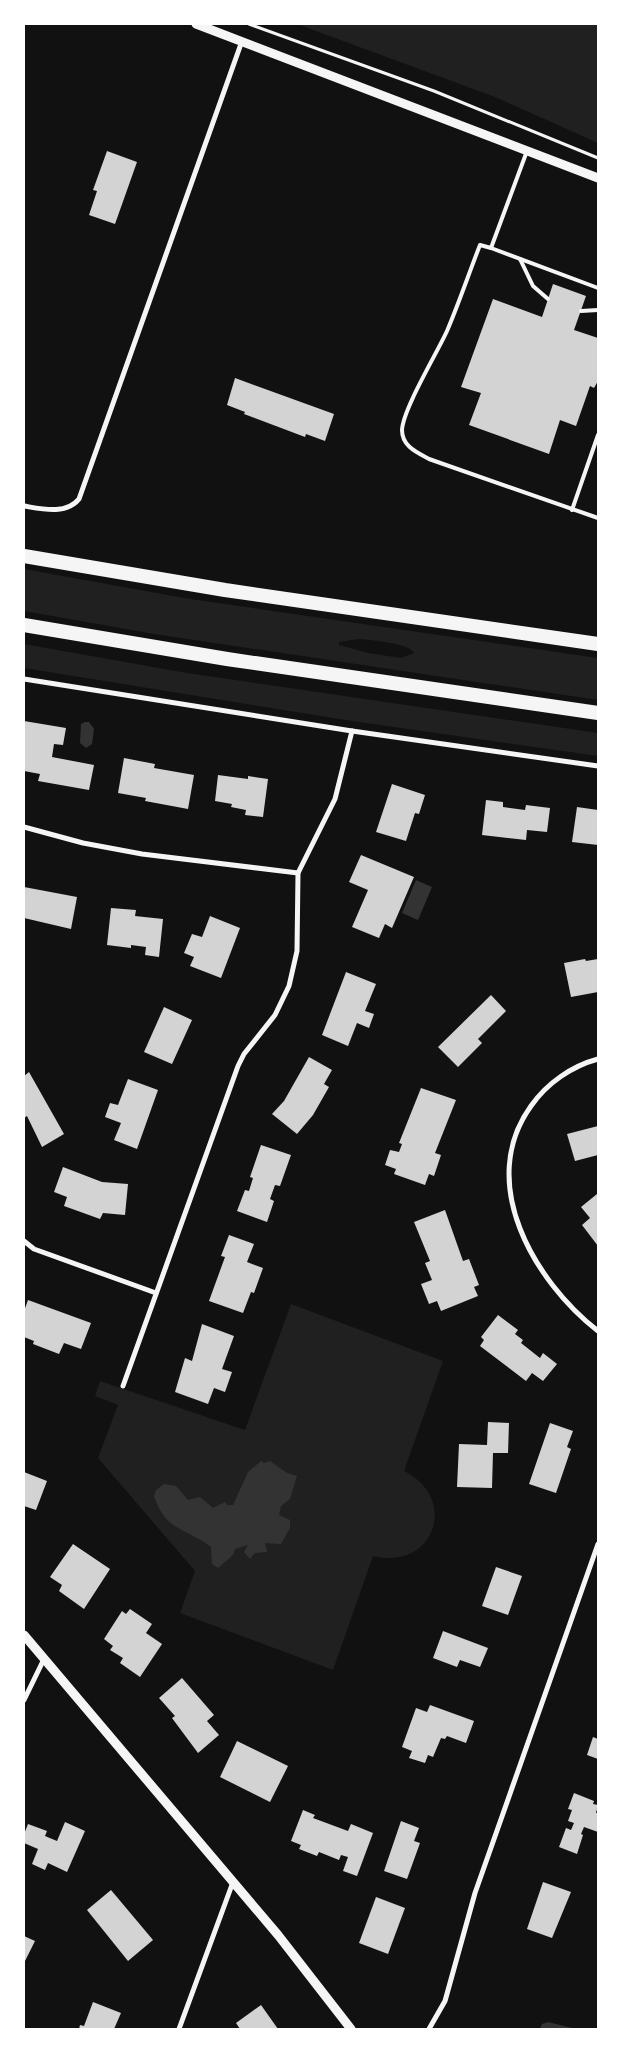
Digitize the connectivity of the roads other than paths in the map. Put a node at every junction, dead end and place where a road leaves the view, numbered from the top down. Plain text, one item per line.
1 (196, 24) edge
2 (242, 41) junction
3 (528, 149) junction
4 (598, 178) edge
5 (491, 248) junction
6 (520, 259) junction
7 (598, 288) edge
8 (548, 300) dead end
9 (598, 310) edge
10 (580, 311) dead end
11 (598, 435) edge
12 (24, 506) edge
13 (572, 510) junction
14 (598, 518) edge
15 (24, 556) edge
16 (24, 625) edge
17 (598, 644) edge
18 (24, 679) edge
19 (598, 713) edge
20 (352, 731) junction
21 (598, 766) edge
22 (24, 828) edge
23 (298, 873) junction
24 (598, 1059) edge
25 (24, 1241) edge
26 (156, 1293) junction
27 (598, 1331) edge
28 (123, 1386) dead end
29 (598, 1544) edge
30 (24, 1635) edge
31 (44, 1658) junction
32 (24, 1700) edge
33 (233, 1881) junction
34 (179, 2029) edge
35 (351, 2029) edge
36 (429, 2029) edge

1 - 2 street
2 - 3 street
2 - 12 street
3 - 4 street
3 - 5 lane
5 - 6 lane
5 - 13 lane
6 - 7 lane
6 - 8 lane
9 - 10 lane
11 - 13 lane
13 - 14 lane
15 - 17 highway
16 - 19 highway
18 - 20 street
20 - 21 street
20 - 23 street
22 - 23 street
23 - 26 street
24 - 27 street
25 - 26 street
26 - 28 street
29 - 36 street
30 - 31 street
31 - 32 street
31 - 33 street
33 - 34 street
33 - 35 street

